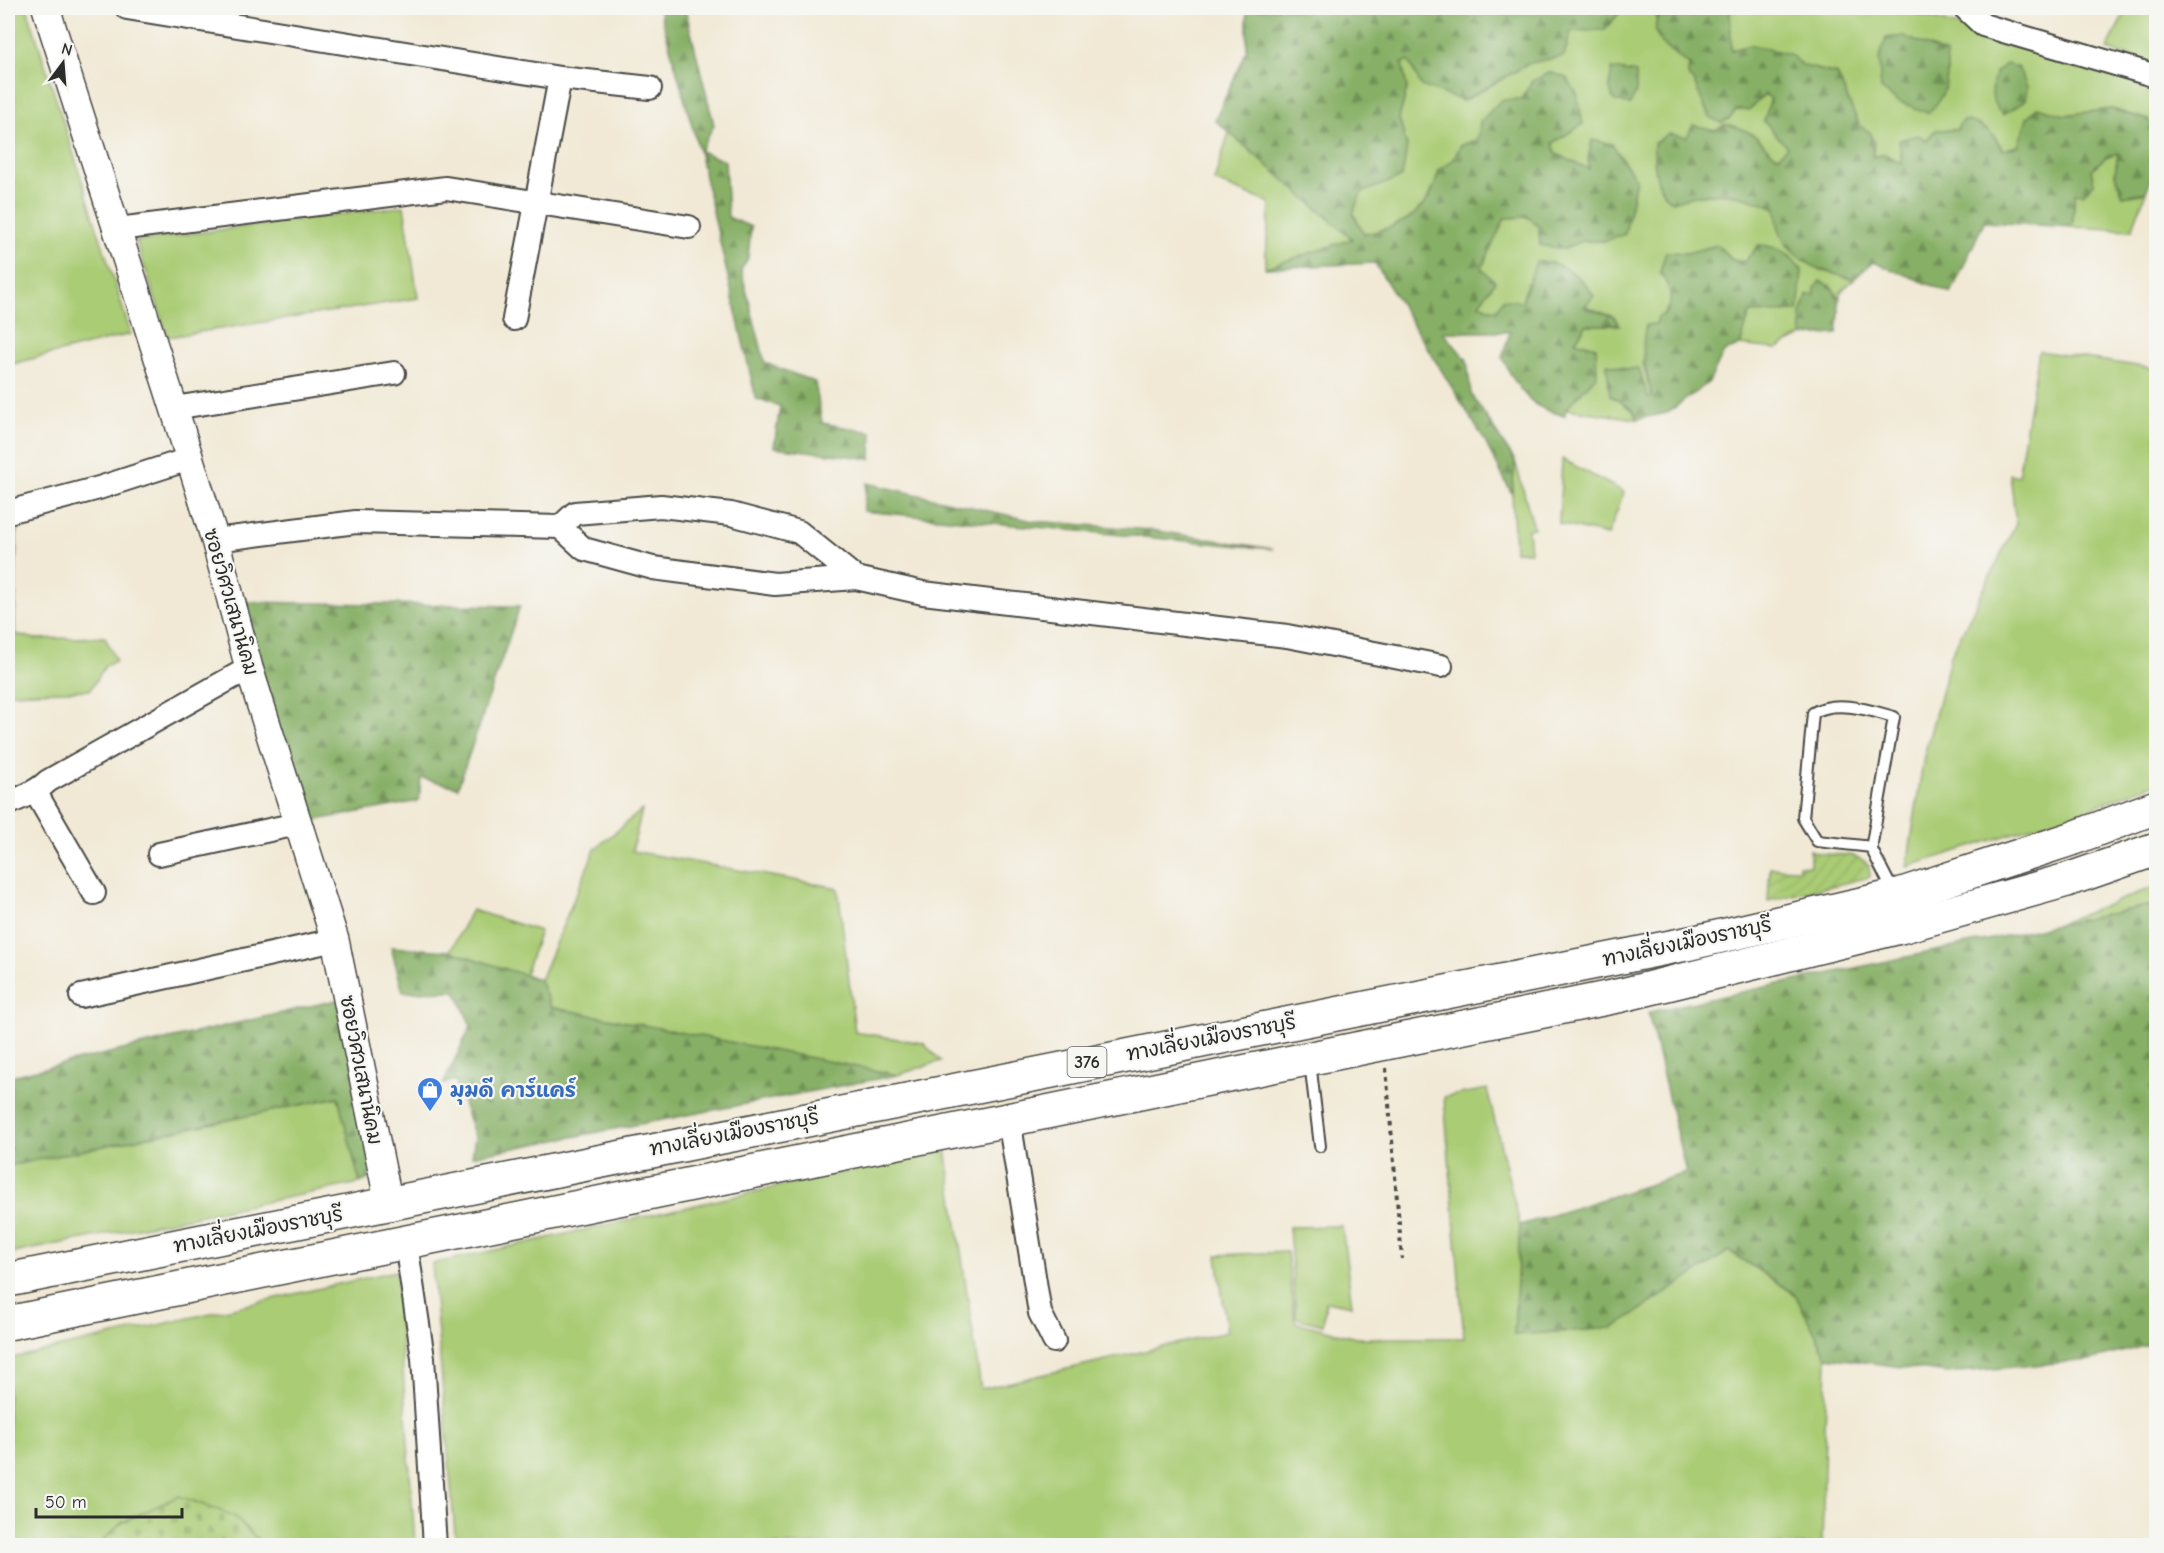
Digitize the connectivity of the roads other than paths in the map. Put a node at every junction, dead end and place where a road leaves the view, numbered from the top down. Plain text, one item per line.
1 (46, 8) edge
2 (127, 8) edge
3 (1965, 8) edge
4 (2157, 76) edge
5 (560, 78) junction
6 (650, 88) dead end
7 (536, 201) junction
8 (688, 227) dead end
9 (118, 230) junction
10 (514, 319) dead end
11 (394, 374) dead end
12 (174, 408) junction
13 (189, 459) junction
14 (8, 512) edge
15 (560, 526) junction
16 (214, 540) junction
17 (856, 578) junction
18 (1441, 666) dead end
19 (249, 668) junction
20 (36, 793) junction
21 (8, 804) edge
22 (2157, 807) edge
23 (297, 824) junction
24 (1872, 847) junction
25 (2157, 849) edge
26 (159, 854) dead end
27 (94, 893) dead end
28 (1896, 896) junction
29 (335, 940) junction
30 (1691, 943) junction
31 (1699, 976) junction
32 (81, 996) dead end
33 (1310, 1058) junction
34 (1009, 1119) junction
35 (1320, 1146) dead end
36 (390, 1204) junction
37 (406, 1243) junction
38 (8, 1280) edge
39 (8, 1323) edge
40 (1054, 1341) dead end
41 (435, 1545) edge

1 - 9 street, ซอยวิศวเสนานิคม
2 - 5 street
3 - 4 street
5 - 6 street
5 - 7 street
7 - 8 street
7 - 9 street
7 - 10 street
9 - 12 street, ซอยวิศวเสนานิคม
11 - 12 street
12 - 13 street, ซอยวิศวเสนานิคม
13 - 14 street
13 - 16 street, ซอยวิศวเสนานิคม
15 - 16 street
15 - 17 street
15 - 17 street
16 - 19 street, ซอยวิศวเสนานิคม
17 - 18 street
19 - 20 street
19 - 23 street, ซอยวิศวเสนานิคม
20 - 21 street
20 - 27 street
22 - 28 main road, ทางเลี่ยงเมืองราชบุรี / 376
23 - 26 street
23 - 29 street, ซอยวิศวเสนานิคม
24 - 24 lane
24 - 28 lane
25 - 31 main road, ทางเลี่ยงเมืองราชบุรี / 376
28 - 30 main road, ทางเลี่ยงเมืองราชบุรี / 376
29 - 32 street
29 - 36 street, ซอยวิศวเสนานิคม
30 - 31 main road
30 - 36 main road, ทางเลี่ยงเมืองราชบุรี / 376
31 - 33 main road, ทางเลี่ยงเมืองราชบุรี / 376
33 - 34 main road, ทางเลี่ยงเมืองราชบุรี / 376
33 - 35 lane
34 - 37 main road, ทางเลี่ยงเมืองราชบุรี / 376
34 - 40 street
36 - 38 main road, ทางเลี่ยงเมืองราชบุรี / 376
37 - 39 main road, ทางเลี่ยงเมืองราชบุรี / 376
37 - 41 street

